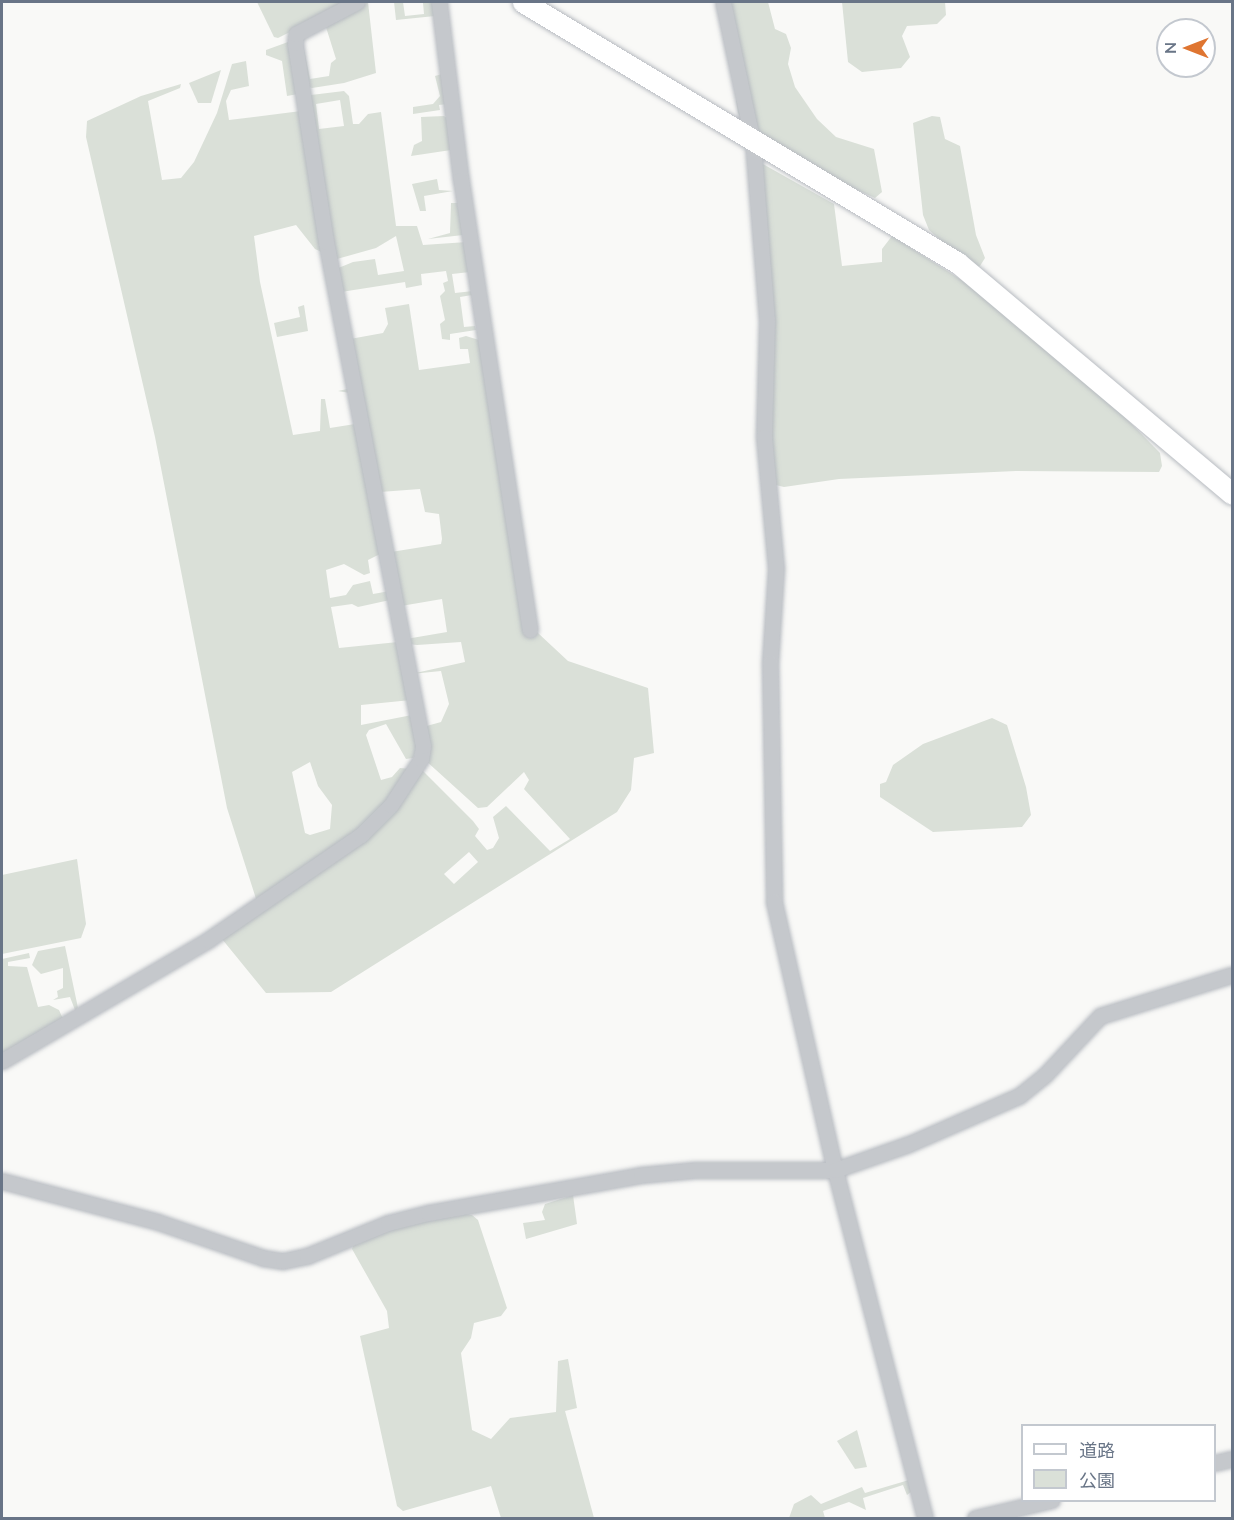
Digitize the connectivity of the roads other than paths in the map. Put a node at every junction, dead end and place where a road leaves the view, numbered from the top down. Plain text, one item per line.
1 (357, 2) edge
2 (439, 2) edge
3 (523, 2) edge
4 (723, 2) edge
5 (753, 143) junction
6 (1233, 494) edge
7 (530, 630) dead end
8 (1233, 975) edge
9 (2, 1061) edge
10 (835, 1170) junction
11 (2, 1181) edge
12 (1233, 1459) edge
13 (1216, 1463) edge
14 (1043, 1502) edge
15 (925, 1518) edge
16 (975, 1518) edge

1 - 9 street
2 - 7 street
3 - 5 street
4 - 5 street
5 - 6 street
5 - 10 street
8 - 10 street
10 - 11 street
10 - 15 street
12 - 13 street
14 - 16 street

